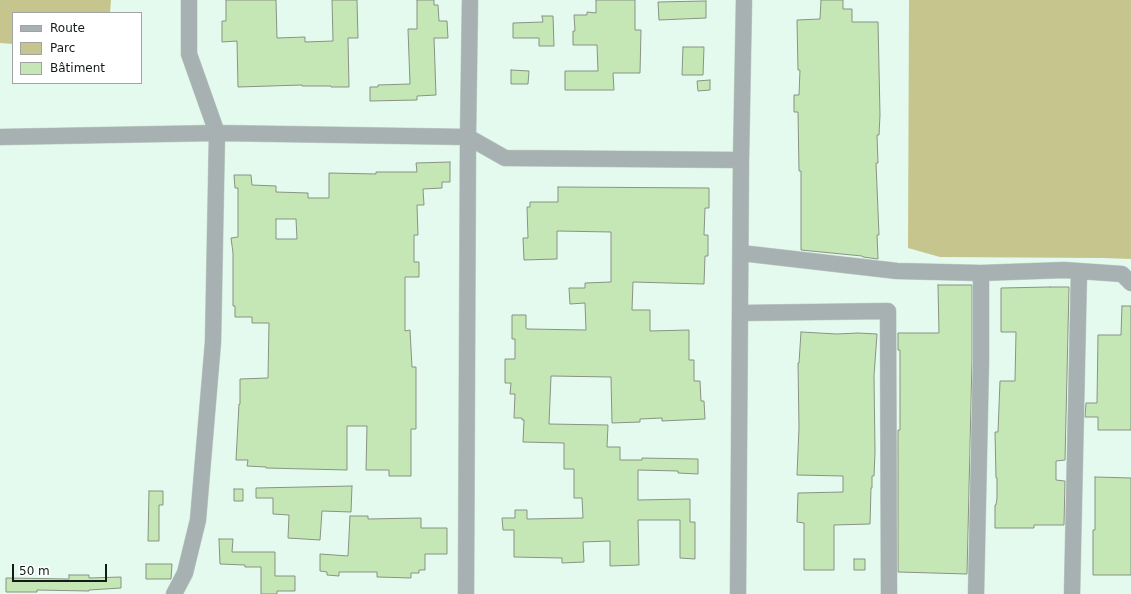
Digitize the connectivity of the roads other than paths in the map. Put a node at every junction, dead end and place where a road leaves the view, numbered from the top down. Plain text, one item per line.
1 (189, 0) edge
2 (470, 0) edge
3 (744, 0) edge
4 (217, 133) junction
5 (0, 137) edge
6 (468, 137) junction
7 (741, 160) junction
8 (741, 253) junction
9 (1079, 272) junction
10 (981, 273) junction
11 (1131, 283) edge
12 (740, 313) junction
13 (174, 594) edge
14 (466, 594) edge
15 (738, 594) edge
16 (889, 594) edge
17 (976, 594) edge
18 (1072, 594) edge

1 - 4 street
2 - 6 street
3 - 7 street
4 - 5 street
4 - 6 street
4 - 13 street
6 - 7 street
6 - 14 street
7 - 8 street
8 - 10 street
8 - 12 street
9 - 10 street
9 - 11 street
9 - 18 street
10 - 17 street
12 - 15 street
12 - 16 street

